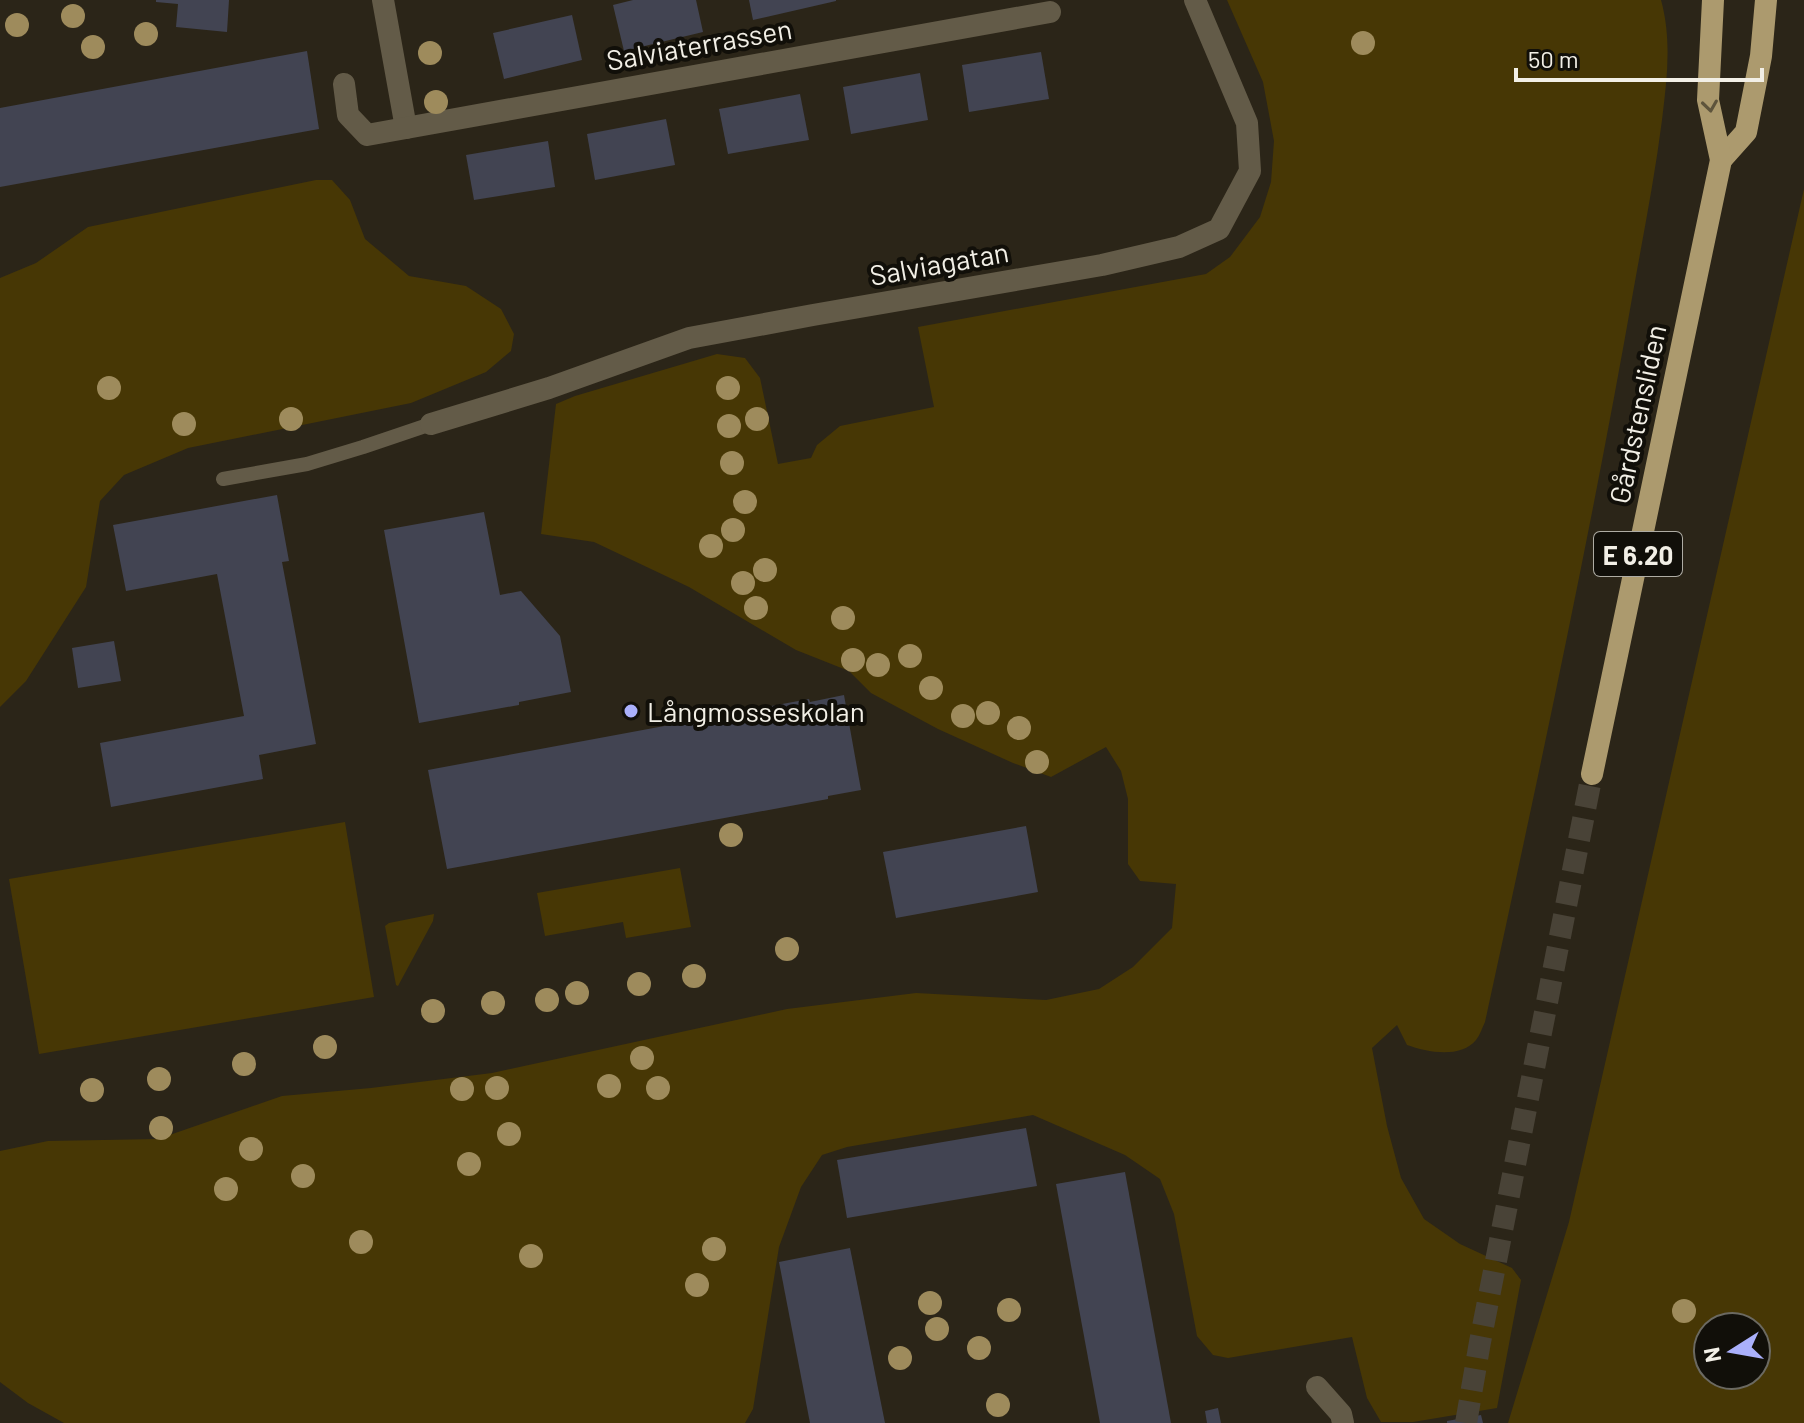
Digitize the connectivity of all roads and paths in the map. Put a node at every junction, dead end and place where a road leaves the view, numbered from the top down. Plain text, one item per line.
1 (383, 0) edge
2 (1195, 0) edge
3 (1713, 0) edge
4 (1766, 0) edge
5 (1050, 12) dead end
6 (344, 84) dead end
7 (406, 128) junction
8 (1721, 160) junction
9 (431, 424) joint
10 (223, 479) dead end
11 (1592, 774) tunnel mouth
12 (1317, 1387) dead end
13 (1343, 1423) edge

1 - 7 street
2 - 9 street, Salviagatan
3 -> 8 highway, Gårdstensliden / E 6.20
4 - 8 highway, Gårdstensliden / E 6.20
5 - 7 street, Salviaterrassen
6 - 7 street, Salviaterrassen
8 - 11 highway, Gårdstensliden / E 6.20
9 - 10 lane
12 - 13 street

